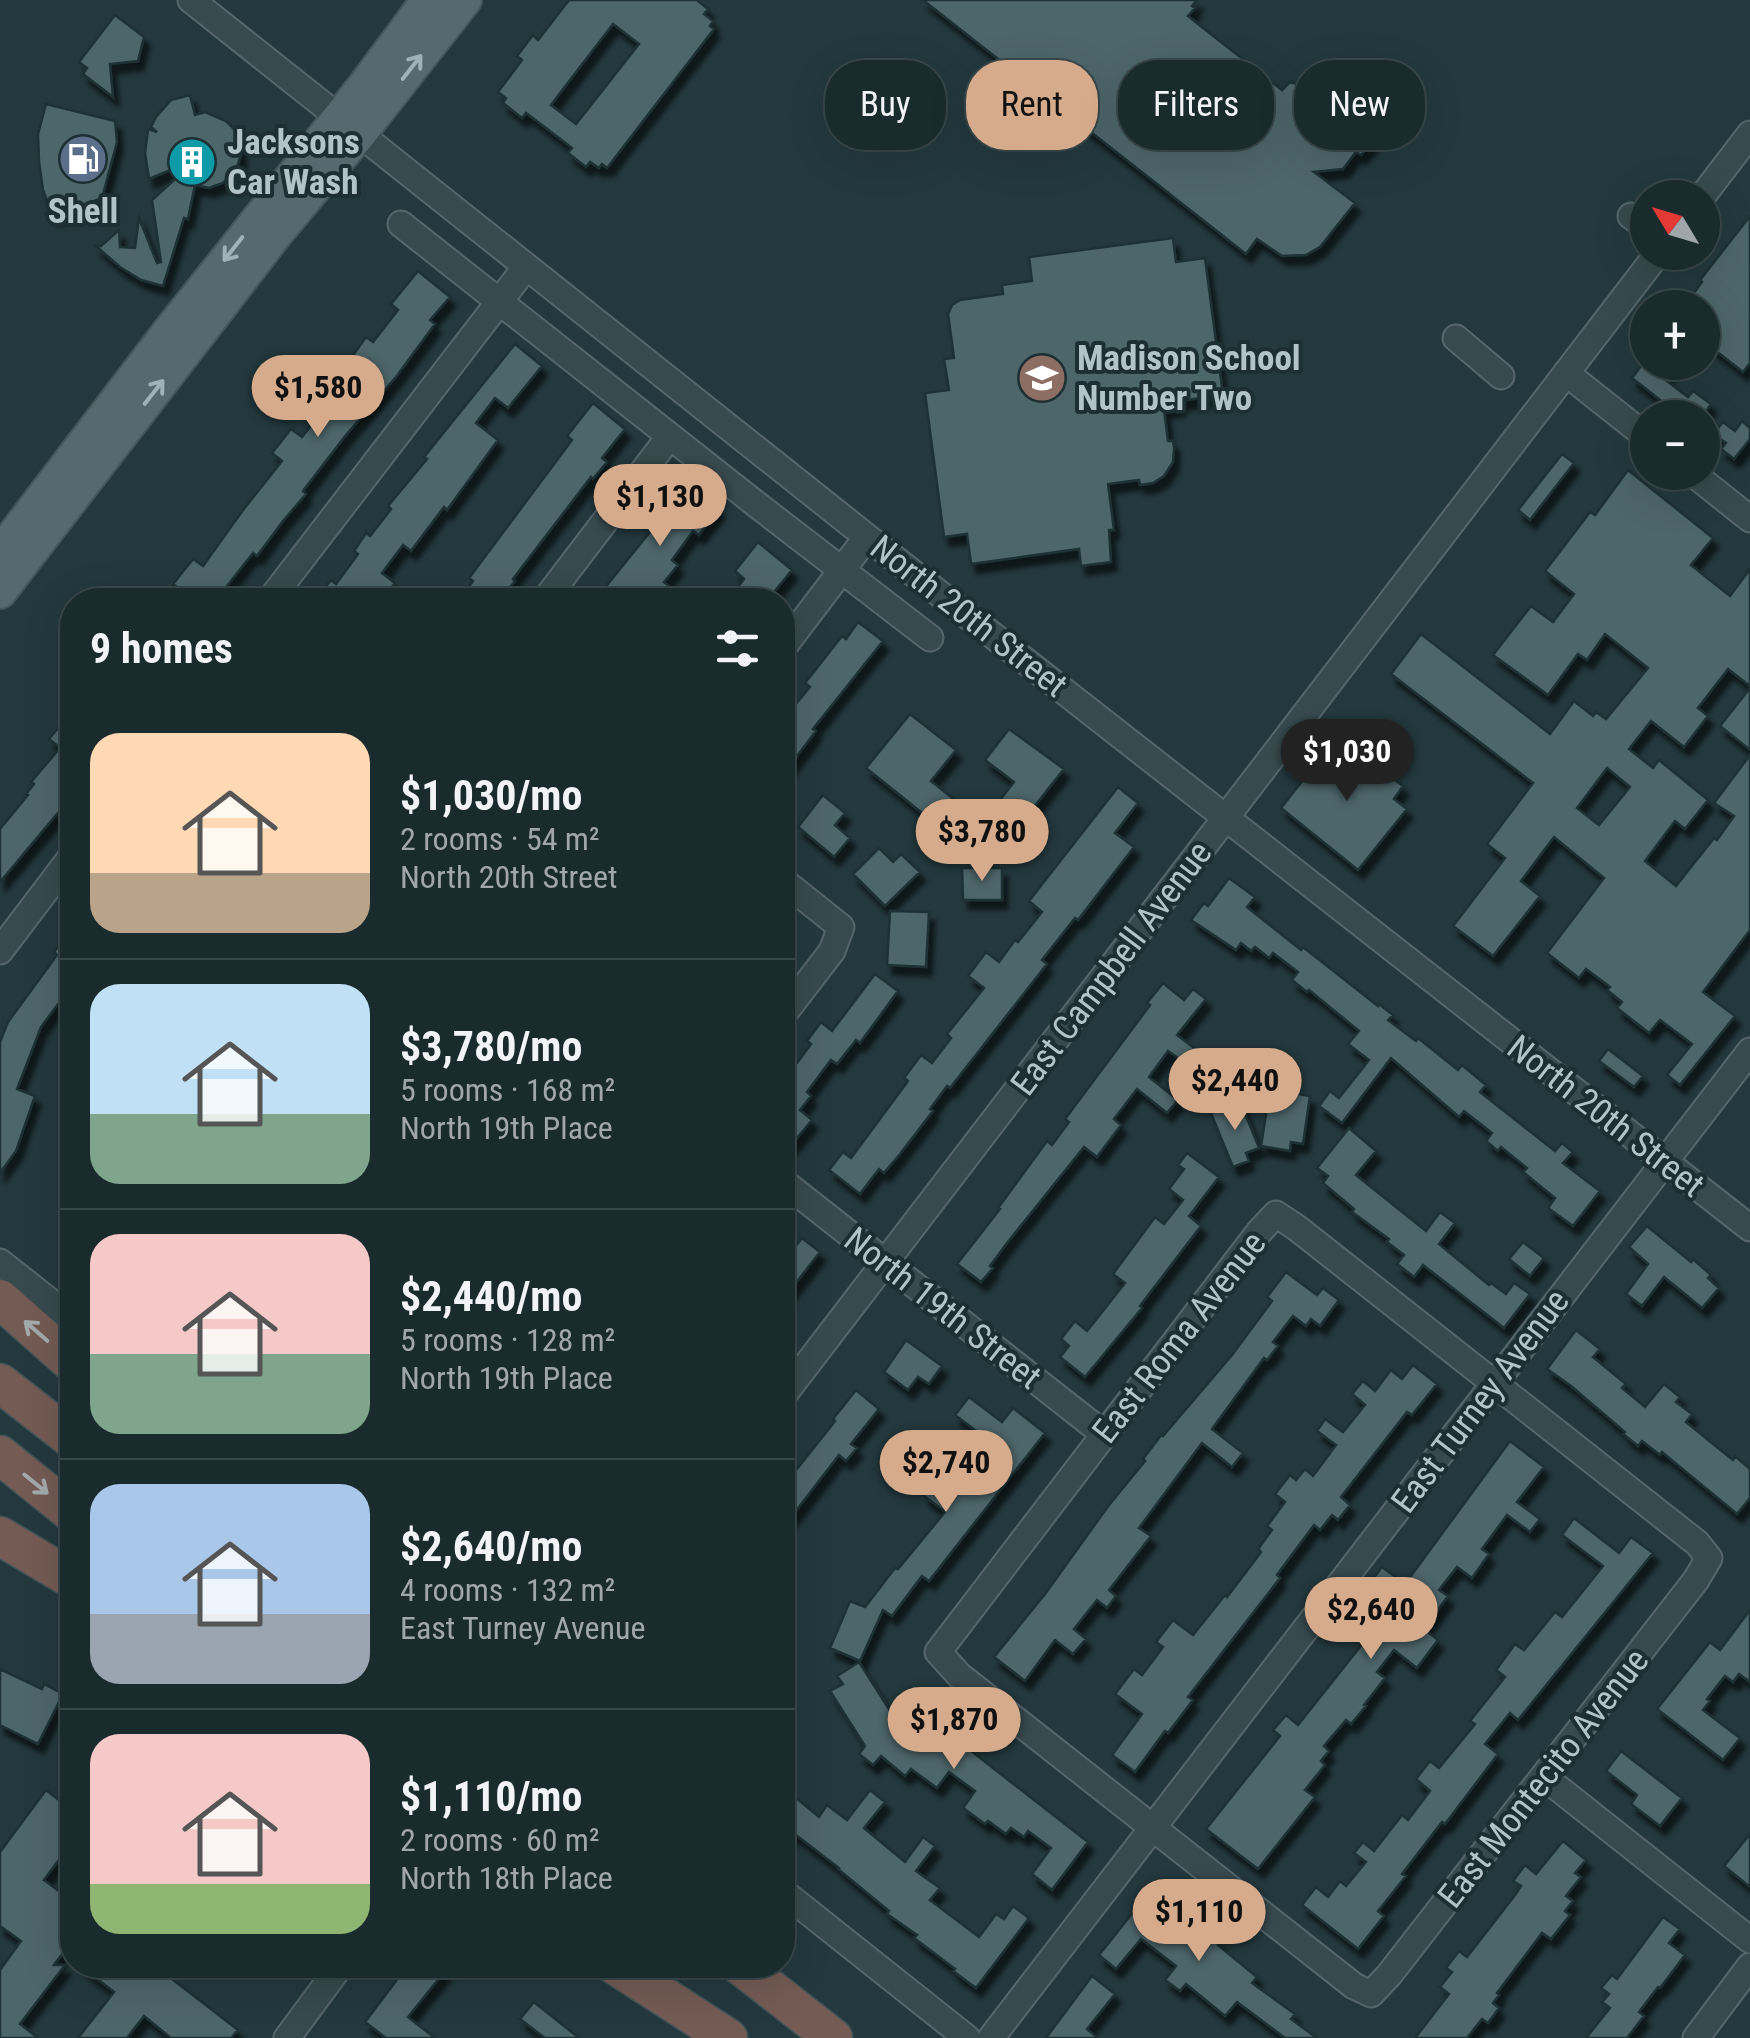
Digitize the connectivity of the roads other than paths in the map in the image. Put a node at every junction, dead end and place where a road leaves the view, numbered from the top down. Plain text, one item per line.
1 (191, 0) edge
2 (428, 0) edge
3 (465, 0) edge
4 (348, 126) junction
5 (1750, 134) edge
6 (1715, 180) edge
7 (401, 224) dead end
8 (526, 266) junction
9 (1645, 270) edge
10 (500, 301) junction
11 (1456, 338) dead end
12 (1566, 373) junction
13 (1501, 376) dead end
14 (1630, 424) edge
15 (670, 436) junction
16 (1714, 490) edge
17 (1750, 519) edge
18 (867, 537) junction
19 (14, 547) edge
20 (841, 571) junction
21 (279, 588) edge
22 (553, 588) edge
23 (0, 592) edge
24 (795, 633) edge
25 (930, 638) dead end
26 (1226, 818) junction
27 (60, 872) edge
28 (795, 890) edge
29 (0, 951) edge
30 (795, 999) edge
31 (1750, 1051) edge
32 (1665, 1162) junction
33 (795, 1191) edge
34 (1750, 1228) edge
35 (0, 1262) edge
36 (886, 1263) junction
37 (0, 1299) edge
38 (60, 1310) edge
39 (60, 1352) edge
40 (795, 1380) edge
41 (0, 1383) edge
42 (1494, 1384) junction
43 (60, 1430) edge
44 (1104, 1434) junction
45 (0, 1454) edge
46 (60, 1503) edge
47 (0, 1536) edge
48 (60, 1572) edge
49 (1544, 1777) junction
50 (1154, 1827) junction
51 (795, 1901) edge
52 (1750, 1940) edge
53 (1750, 1966) edge
54 (331, 1978) edge
55 (634, 1978) edge
56 (657, 1978) edge
57 (757, 1978) edge
58 (762, 1978) edge
59 (784, 1999) junction
60 (287, 2038) edge
61 (729, 2038) edge
62 (833, 2038) edge
63 (968, 2038) edge
64 (991, 2038) edge
65 (1696, 2038) edge

1 - 4 street, North 20th Street
2 - 4 main road
4 -> 3 main road
4 - 8 street, North 20th Street
4 - 19 main road
5 - 6 street
7 - 10 street, North 20th Street
8 - 10 street
8 - 18 street, North 20th Street
9 - 12 street, East Campbell Avenue
10 - 15 street, North 20th Street
10 - 21 street
11 - 13 street
12 - 14 street
12 - 26 street, East Campbell Avenue
15 - 20 street, North 20th Street
15 - 22 street
16 - 17 street
18 - 20 street
18 - 26 street, North 20th Street
19 - 23 main road
20 - 24 street
20 - 25 street, North 20th Street
26 - 32 street, North 20th Street
26 - 36 street, East Campbell Avenue
27 - 29 street
28 - 30 street
31 - 32 street, East Turney Avenue
32 - 34 street, North 20th Street
32 - 42 street, East Turney Avenue
33 - 36 street, North 19th Street
35 - 38 street
36 - 40 street, East Campbell Avenue
36 - 44 street, North 19th Street
39 -> 37 highway
41 - 43 highway
42 - 44 street, East Roma Avenue
42 - 49 street, East Montecito Avenue
42 - 50 street, East Turney Avenue
44 - 50 street, East Roma Avenue
45 -> 46 highway
47 - 48 highway
49 - 50 street, East Montecito Avenue
49 - 52 street
50 - 64 street, East Turney Avenue
51 - 63 street
53 - 65 street
54 - 60 street
55 - 61 highway
56 - 61 highway
57 - 59 highway
58 - 59 highway
59 - 62 highway

